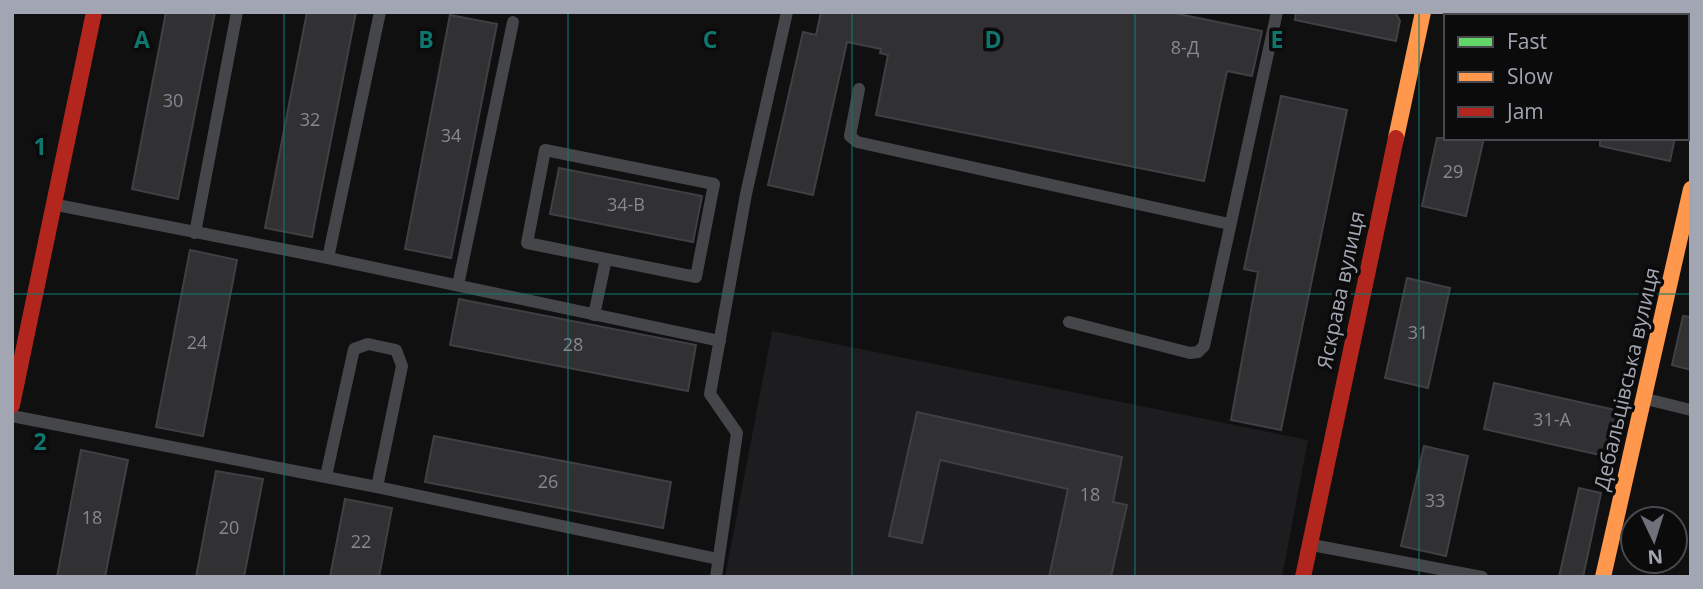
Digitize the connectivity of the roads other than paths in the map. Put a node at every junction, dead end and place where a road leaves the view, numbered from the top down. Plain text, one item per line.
1 (94, 12) edge
2 (237, 12) edge
3 (380, 12) edge
4 (787, 12) edge
5 (1277, 12) edge
6 (1423, 12) edge
7 (513, 22) dead end
8 (859, 89) dead end
9 (1691, 190) edge
10 (53, 204) junction
11 (1229, 224) junction
12 (195, 233) junction
13 (328, 258) junction
14 (606, 259) junction
15 (458, 285) junction
16 (594, 315) junction
17 (1069, 322) dead end
18 (720, 341) junction
19 (1645, 399) junction
20 (12, 405) edge
21 (1691, 410) edge
22 (12, 416) edge
23 (326, 476) junction
24 (377, 486) junction
25 (1309, 544) junction
26 (718, 559) junction
27 (716, 577) edge
28 (1303, 577) edge
29 (1482, 577) edge
30 (1603, 577) edge

1 - 10 street
2 - 12 lane
3 - 13 lane
4 - 18 lane
5 - 11 lane
6 - 25 street, Яскрава вулиця
7 - 15 lane
8 - 11 lane
9 - 19 street, Дебальцівська вулиця
10 - 12 lane
10 - 20 street
11 - 17 lane
12 - 13 lane
13 - 15 lane
14 - 14 lane
14 - 16 lane
15 - 16 lane
16 - 18 lane
18 - 26 lane
19 - 21 lane
19 - 30 street, Дебальцівська вулиця
22 - 23 lane
23 - 24 lane
23 - 24 lane
24 - 26 lane
25 - 28 street, Яскрава вулиця
25 - 29 lane
26 - 27 lane

